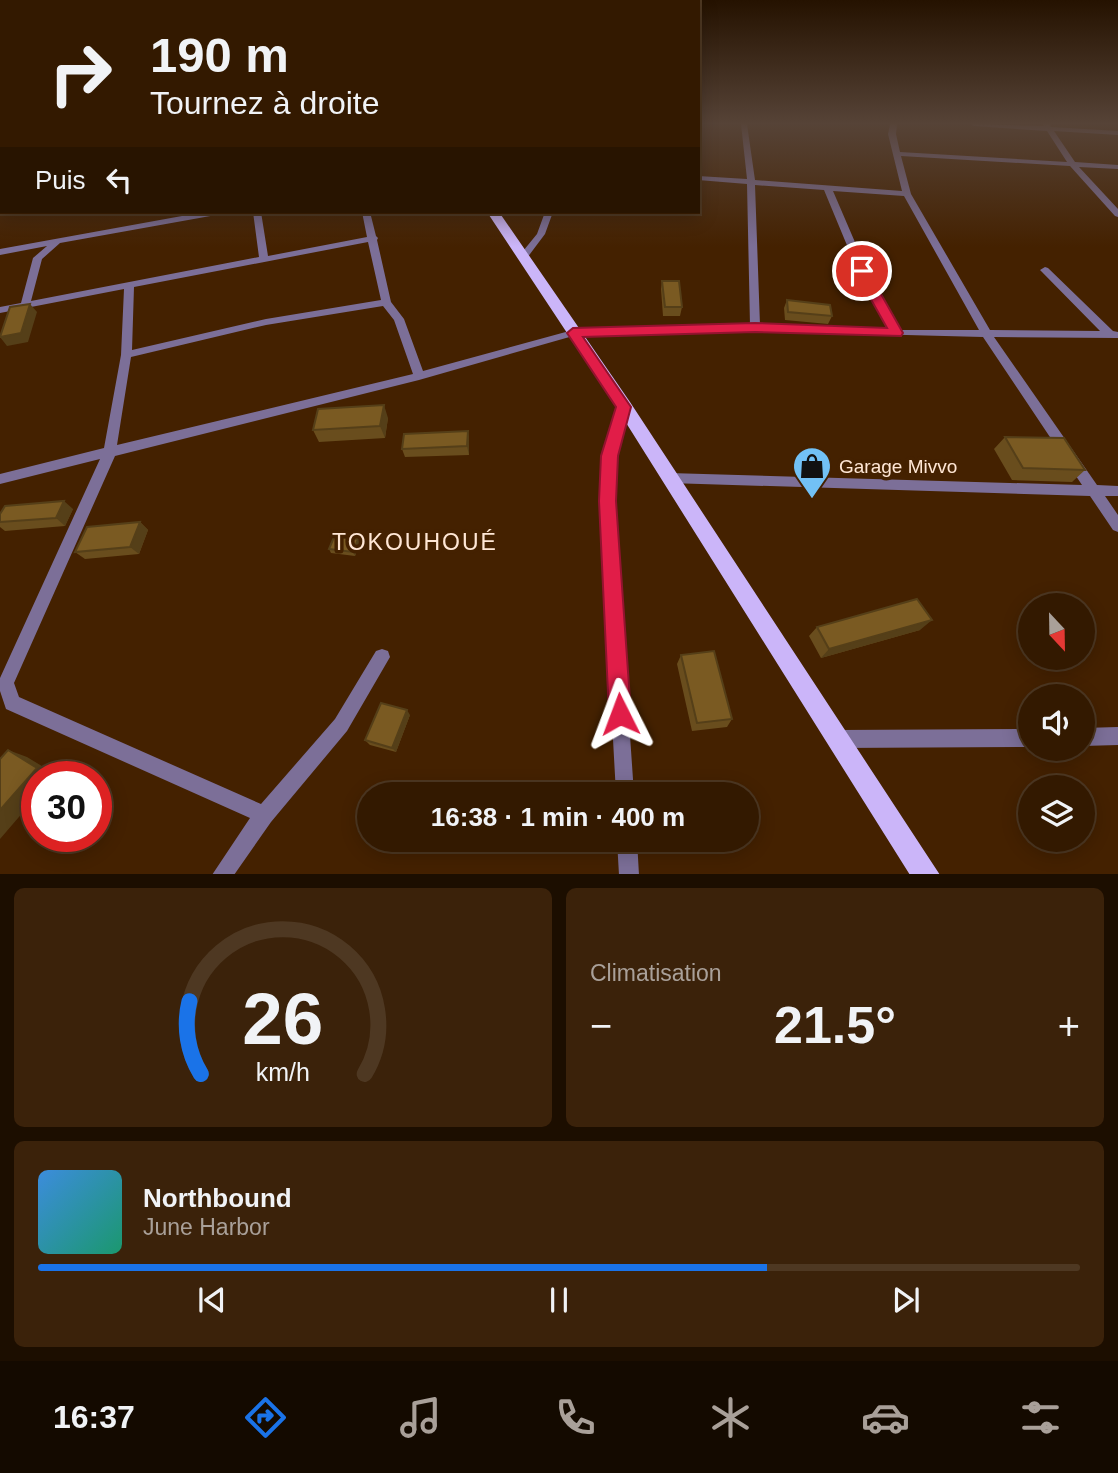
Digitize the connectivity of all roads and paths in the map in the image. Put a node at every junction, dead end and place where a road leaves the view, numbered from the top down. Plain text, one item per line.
1 (749, 165) edge
2 (901, 165) edge
3 (1074, 165) edge
4 (1085, 165) edge
5 (1118, 167) edge
6 (700, 178) edge
7 (751, 180) junction
8 (827, 187) junction
9 (907, 194) junction
10 (205, 214) edge
11 (257, 214) edge
12 (367, 214) edge
13 (494, 214) edge
14 (548, 214) edge
15 (1118, 214) edge
16 (373, 238) junction
17 (58, 242) junction
18 (0, 251) edge
19 (524, 256) junction
20 (264, 258) junction
21 (1045, 270) dead end
22 (130, 285) junction
23 (386, 302) junction
24 (24, 305) junction
25 (0, 310) edge
26 (755, 328) junction
27 (573, 333) junction
28 (896, 333) junction
29 (987, 335) junction
30 (1114, 335) edge
31 (126, 355) junction
32 (419, 376) junction
33 (624, 407) junction
34 (110, 452) junction
35 (669, 478) junction
36 (0, 479) edge
37 (1094, 491) junction
38 (1118, 491) edge
39 (1118, 526) edge
40 (382, 657) dead end
41 (4, 690) edge
42 (1118, 736) edge
43 (1095, 737) edge
44 (1018, 738) edge
45 (836, 739) junction
46 (624, 782) edge
47 (264, 815) junction
48 (628, 852) edge
49 (222, 874) edge
50 (629, 874) edge
51 (926, 874) edge

1 - 7 street
2 - 9 street
3 - 15 street
4 - 5 street
6 - 7 street
7 - 8 street
7 - 26 street
8 - 9 street
8 - 28 street
9 - 29 street
10 - 17 street
11 - 20 street
12 - 16 street
13 - 19 main road
14 - 19 street
16 - 20 street
16 - 23 street
17 - 18 street
17 - 24 street
19 - 27 main road
20 - 22 street
21 - 30 street
22 - 24 street
22 - 31 street
23 - 31 street
23 - 32 street
24 - 25 street
26 - 27 street
26 - 28 street
27 - 32 street
27 - 33 main road
28 - 29 street
29 - 30 street
29 - 37 street
31 - 34 street
32 - 34 street
33 - 35 main road
33 - 46 street
34 - 36 street
34 - 41 street
35 - 37 street
35 - 45 main road
37 - 38 street
37 - 39 street
40 - 47 street
41 - 47 street
42 - 43 street
44 - 45 street
45 - 51 main road
47 - 49 street
48 - 50 street

